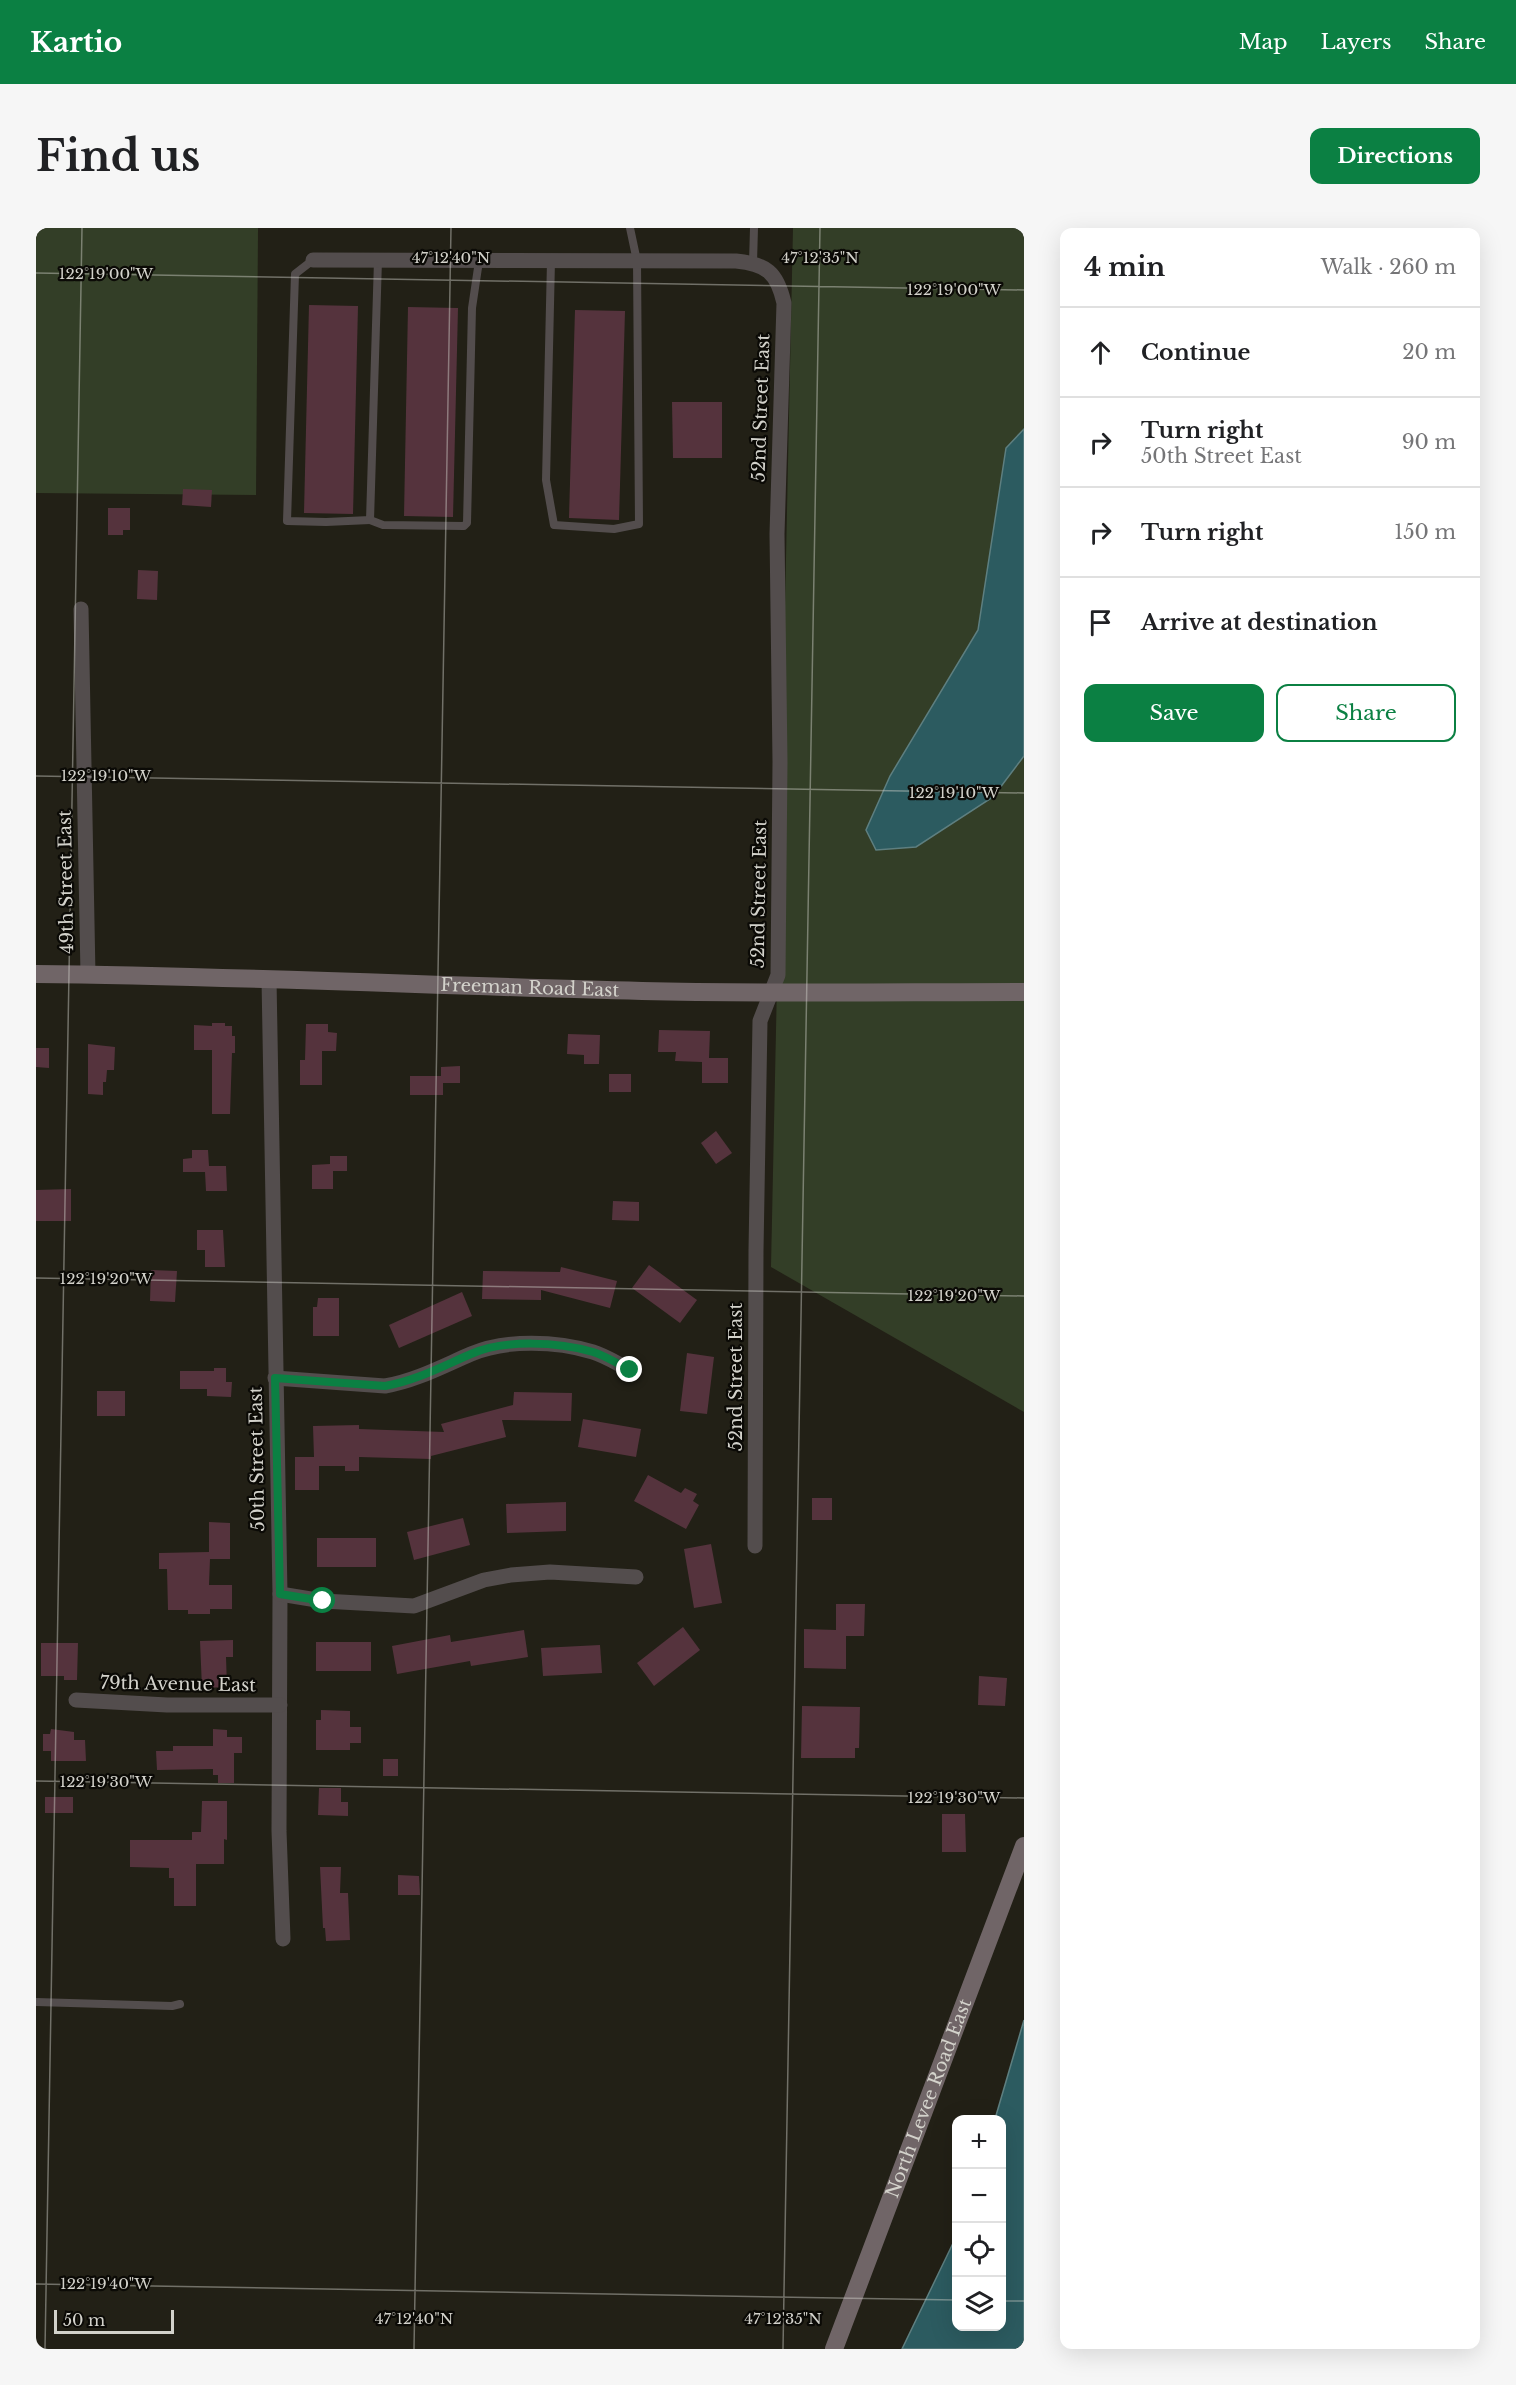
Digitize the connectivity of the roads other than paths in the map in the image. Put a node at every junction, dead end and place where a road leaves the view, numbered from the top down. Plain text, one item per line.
1 (630, 228) edge
2 (754, 228) edge
3 (313, 260) joint
4 (378, 260) junction
5 (479, 261) junction
6 (551, 261) junction
7 (637, 261) junction
8 (753, 263) junction
9 (370, 520) junction
10 (81, 609) dead end
11 (36, 974) edge
12 (88, 975) junction
13 (270, 979) junction
14 (1024, 992) edge
15 (771, 993) junction
16 (630, 1370) dead end
17 (275, 1378) junction
18 (755, 1546) dead end
19 (636, 1577) dead end
20 (280, 1594) junction
21 (76, 1700) dead end
22 (280, 1705) junction
23 (1024, 1846) edge
24 (283, 1939) dead end
25 (36, 2001) edge
26 (180, 2004) dead end
27 (834, 2349) edge

1 - 7 lane
2 - 8 lane
3 - 4 street
3 - 9 lane
4 - 5 street
4 - 9 lane
5 - 6 street
5 - 9 lane
6 - 7 street
6 - 7 lane
7 - 8 street
8 - 15 street, 52nd Street East
10 - 12 street, 49th Street East
11 - 12 street, Freeman Road East
12 - 13 street, Freeman Road East
13 - 15 street, Freeman Road East
13 - 17 street, 50th Street East
14 - 15 street, Freeman Road East
15 - 18 street, 52nd Street East
16 - 17 street
17 - 20 street, 50th Street East
19 - 20 street
20 - 22 street, 50th Street East
21 - 22 street, 79th Avenue East
22 - 24 street, 50th Street East
23 - 27 street, North Levee Road East
25 - 26 lane

